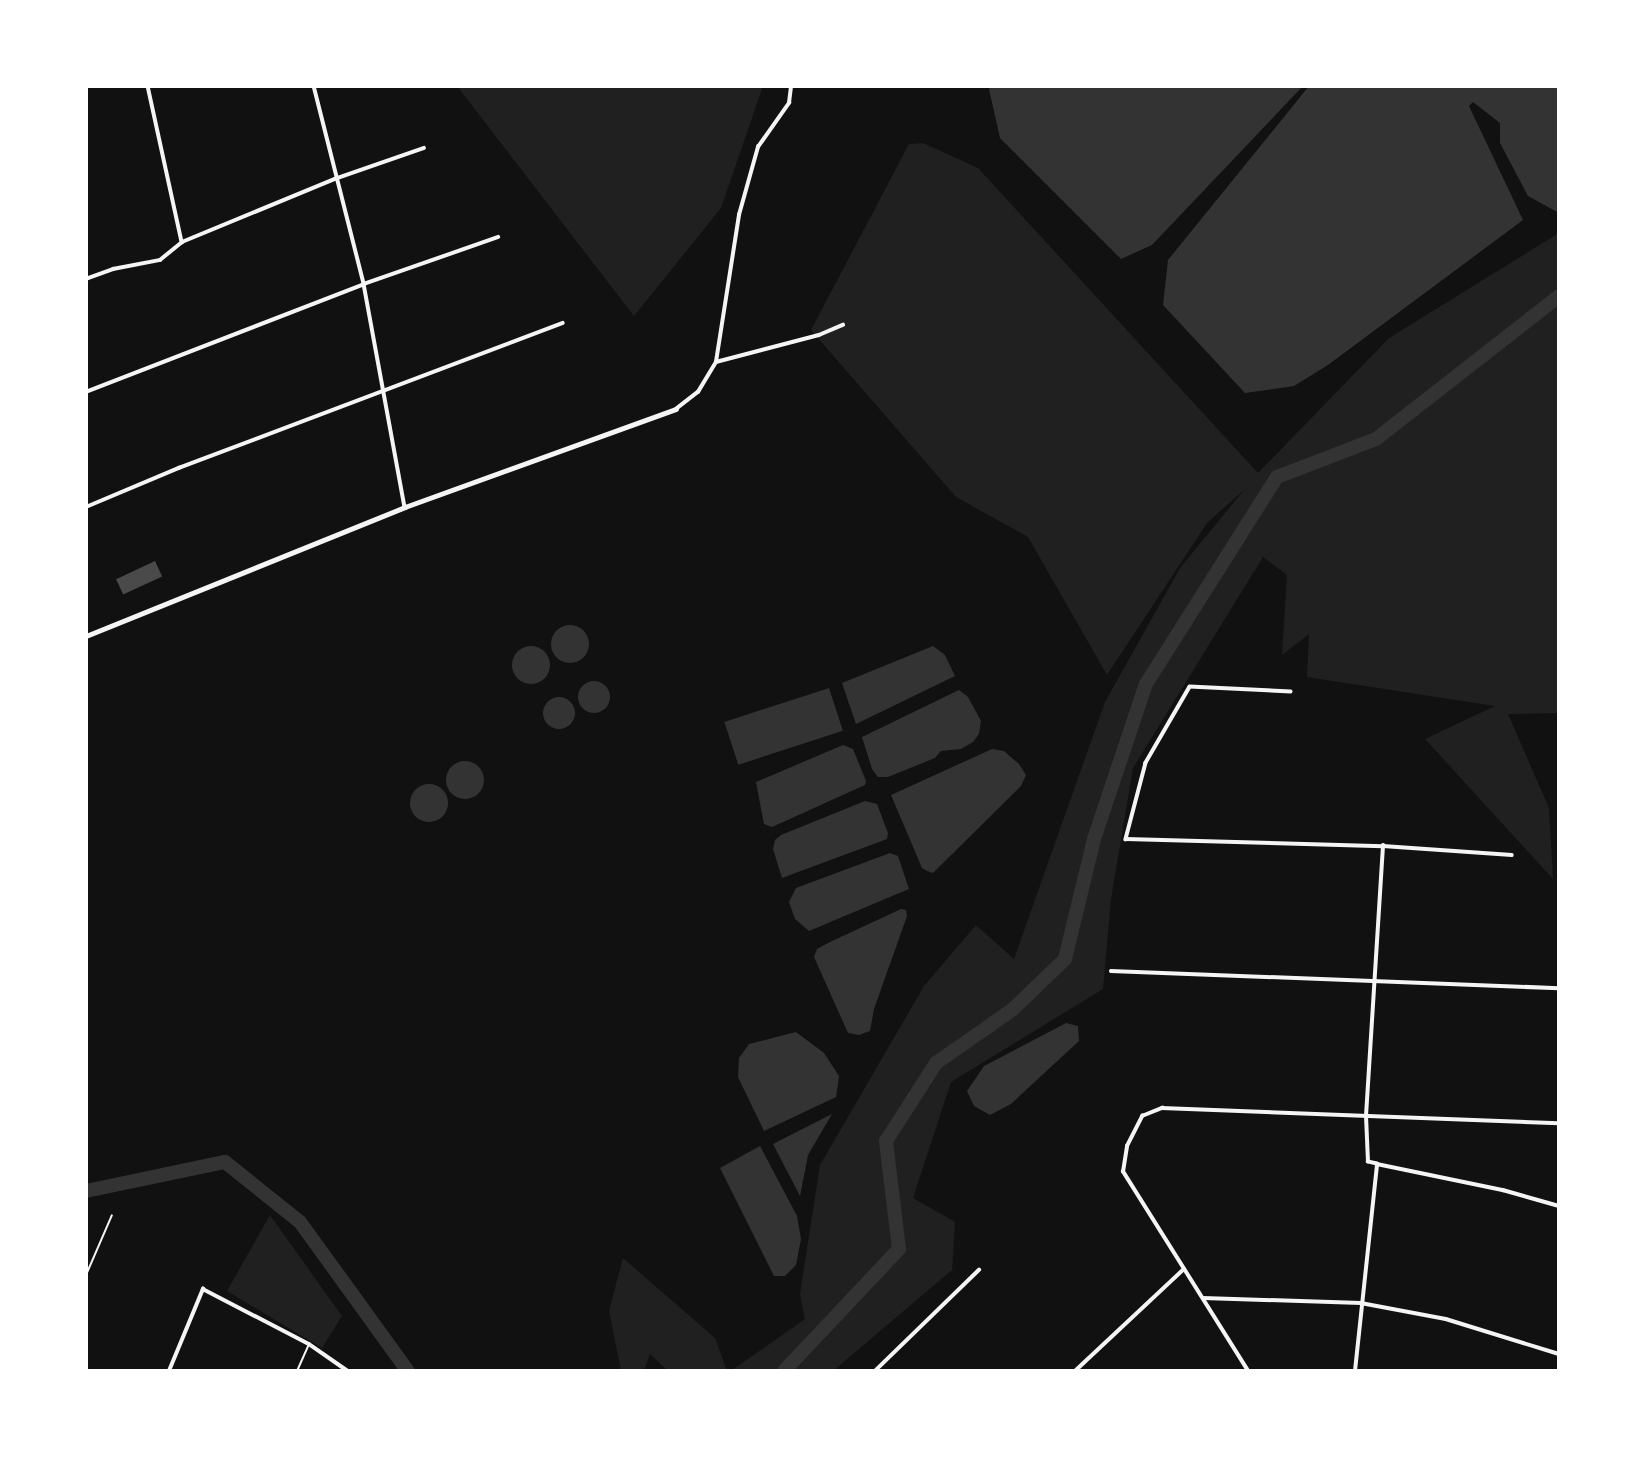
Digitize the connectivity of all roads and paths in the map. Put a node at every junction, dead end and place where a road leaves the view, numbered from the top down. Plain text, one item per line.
1 (148, 86) edge
2 (314, 86) edge
3 (791, 86) edge
4 (424, 148) dead end
5 (335, 179) junction
6 (498, 237) dead end
7 (182, 242) junction
8 (86, 279) edge
9 (364, 284) junction
10 (562, 323) dead end
11 (843, 325) dead end
12 (716, 362) junction
13 (86, 392) edge
14 (382, 392) junction
15 (676, 409) joint
16 (86, 507) edge
17 (405, 507) junction
18 (86, 636) edge
19 (1292, 692) dead end
20 (1382, 846) junction
21 (1512, 855) dead end
22 (1111, 971) dead end
23 (1375, 980) junction
24 (1559, 988) edge
25 (1366, 1116) junction
26 (1559, 1123) edge
27 (1377, 1164) junction
28 (1559, 1206) edge
29 (112, 1215) dead end
30 (1184, 1269) junction
31 (979, 1270) dead end
32 (86, 1275) edge
33 (1203, 1298) junction
34 (1361, 1303) junction
35 (309, 1344) junction
36 (1559, 1354) edge
37 (169, 1371) edge
38 (297, 1371) edge
39 (348, 1371) edge
40 (875, 1371) edge
41 (1074, 1371) edge
42 (1248, 1371) edge
43 (1355, 1371) edge

1 - 7 street
2 - 5 street
3 - 12 street
4 - 5 street
5 - 7 street
5 - 9 street
6 - 9 street
7 - 8 street
9 - 13 street
9 - 14 street
10 - 14 street
11 - 12 street
12 - 15 street
14 - 16 street
14 - 17 street
15 - 17 street
17 - 18 street
19 - 20 street
20 - 21 street
20 - 23 street
22 - 23 street
23 - 24 street
23 - 25 street
25 - 26 street
25 - 27 street
25 - 30 street
27 - 28 street
27 - 34 street
29 - 32 lane
30 - 33 street
30 - 41 street
31 - 40 street
33 - 34 street
33 - 42 street
34 - 36 street
34 - 43 street
35 - 37 street
35 - 38 lane
35 - 39 street

